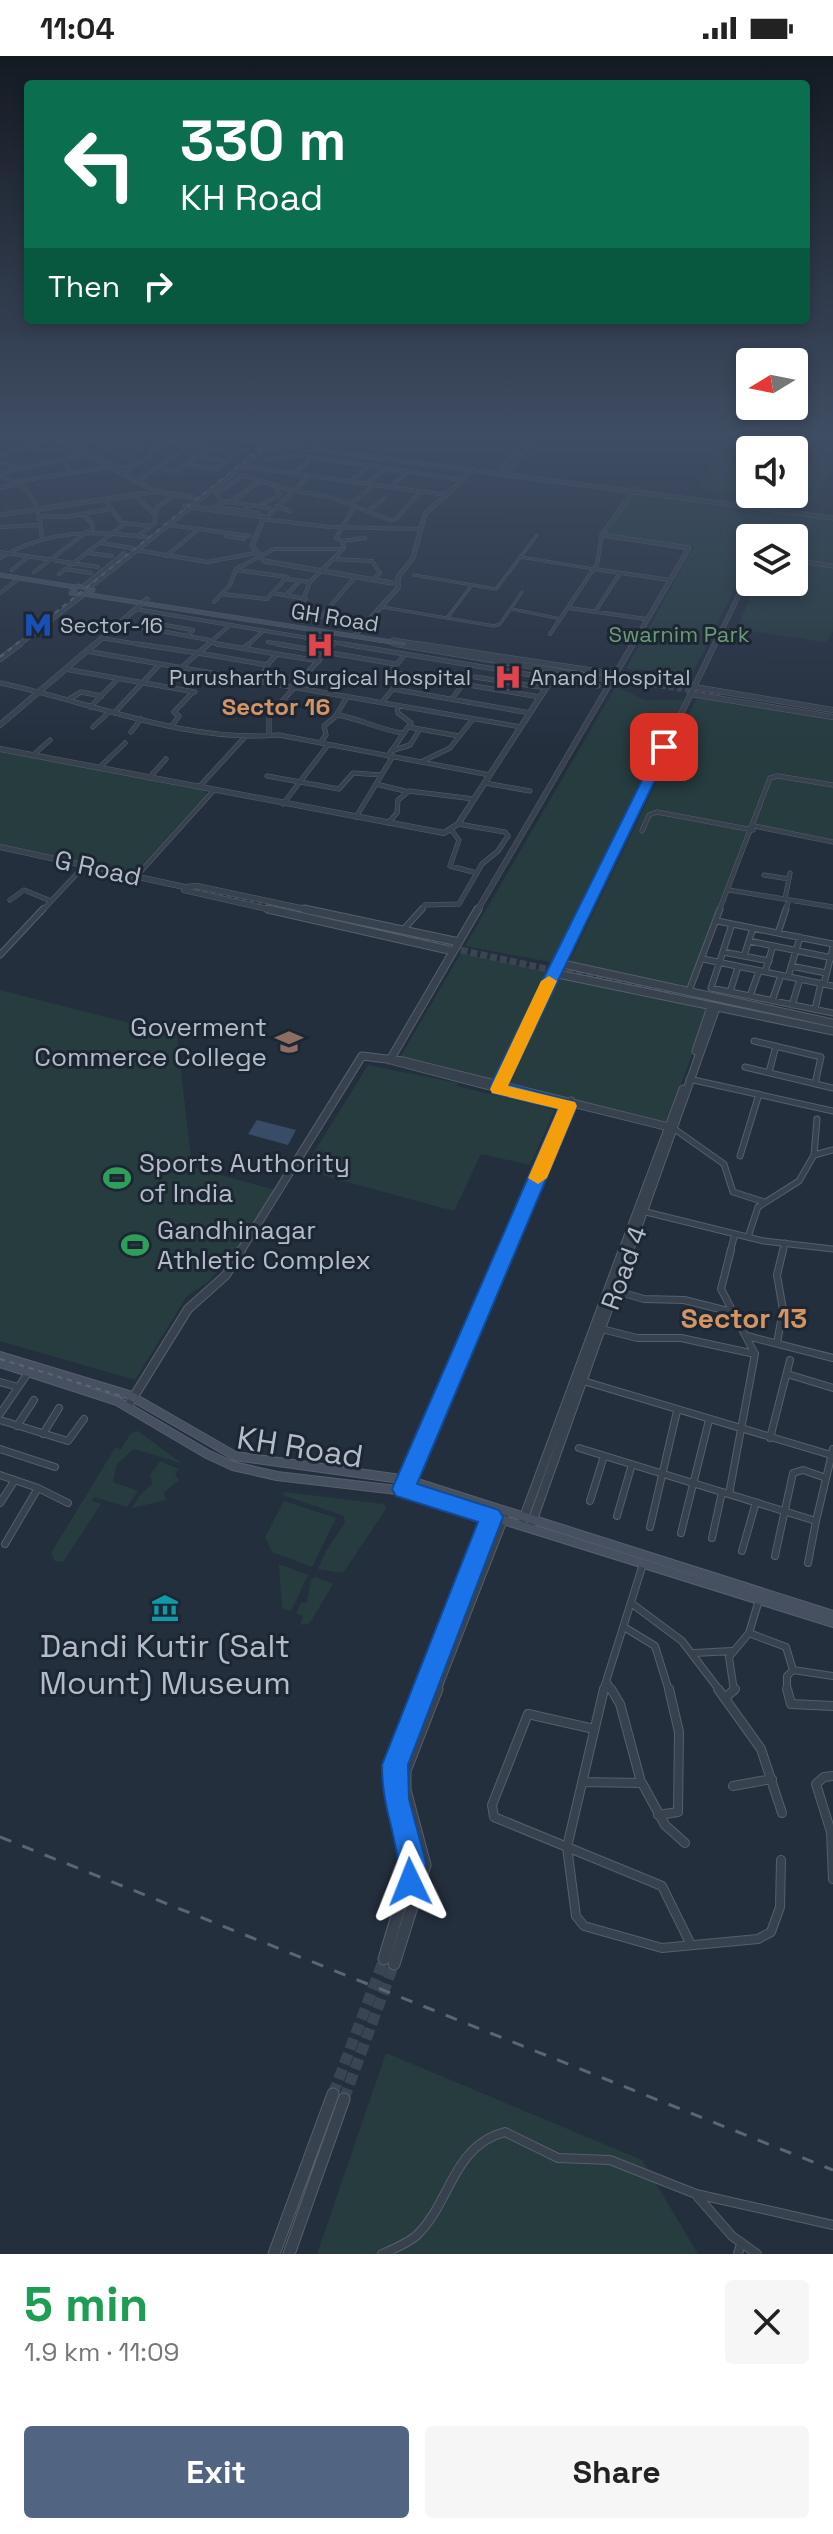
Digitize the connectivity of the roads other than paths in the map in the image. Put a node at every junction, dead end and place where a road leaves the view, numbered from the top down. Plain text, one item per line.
1 (32, 541) edge
2 (77, 541) edge
3 (104, 541) edge
4 (142, 541) edge
5 (146, 541) edge
6 (185, 541) edge
7 (232, 541) edge
8 (251, 541) edge
9 (253, 541) edge
10 (334, 541) edge
11 (342, 541) joint
12 (345, 541) edge
13 (417, 541) edge
14 (533, 541) edge
15 (601, 541) edge
16 (645, 541) edge
17 (101, 543) junction
18 (229, 543) dead end
19 (328, 547) junction
20 (134, 549) junction
21 (342, 549) junction
22 (6, 553) junction
23 (88, 553) junction
24 (0, 555) edge
25 (112, 556) dead end
26 (256, 556) junction
27 (29, 557) junction
28 (165, 557) junction
29 (520, 557) junction
30 (332, 559) junction
31 (51, 560) junction
32 (808, 562) edge
33 (73, 564) junction
34 (833, 566) edge
35 (98, 567) dead end
36 (65, 569) junction
37 (236, 569) junction
38 (594, 569) junction
39 (12, 570) dead end
40 (319, 571) junction
41 (34, 572) dead end
42 (91, 573) dead end
43 (620, 573) junction
44 (59, 574) dead end
45 (414, 575) dead end
46 (0, 576) edge
47 (355, 577) junction
48 (18, 579) junction
49 (286, 579) junction
50 (373, 579) junction
51 (670, 580) junction
52 (300, 581) junction
53 (310, 582) junction
54 (395, 583) junction
55 (472, 585) junction
56 (75, 587) junction
57 (89, 587) junction
58 (2, 590) edge
59 (71, 592) junction
60 (522, 592) dead end
61 (273, 593) junction
62 (84, 594) junction
63 (222, 594) junction
64 (286, 595) junction
65 (738, 596) edge
66 (306, 599) junction
67 (144, 601) junction
68 (214, 602) dead end
69 (382, 607) junction
70 (569, 608) junction
71 (135, 609) junction
72 (511, 609) junction
73 (299, 610) dead end
74 (595, 612) junction
75 (166, 614) junction
76 (321, 617) dead end
77 (447, 618) junction
78 (561, 619) junction
79 (646, 619) junction
80 (118, 623) junction
81 (157, 623) dead end
82 (231, 625) junction
83 (301, 628) junction
84 (151, 629) junction
85 (264, 630) junction
86 (278, 632) junction
87 (340, 632) junction
88 (550, 634) dead end
89 (296, 635) junction
90 (356, 635) junction
91 (188, 636) junction
92 (101, 638) junction
93 (211, 641) junction
94 (391, 641) junction
95 (268, 642) junction
96 (333, 642) junction
97 (405, 643) dead end
98 (244, 648) junction
99 (86, 651) junction
100 (259, 651) junction
101 (326, 652) junction
102 (198, 653) junction
103 (277, 654) junction
104 (405, 654) junction
105 (0, 656) edge
106 (319, 661) junction
107 (160, 664) junction
108 (395, 664) junction
109 (267, 665) junction
110 (482, 667) junction
111 (181, 668) junction
112 (65, 669) junction
113 (557, 671) junction
114 (615, 674) junction
115 (405, 675) junction
116 (475, 677) junction
117 (119, 678) junction
118 (552, 678) junction
119 (611, 680) junction
120 (258, 681) junction
121 (0, 683) edge
122 (144, 683) junction
123 (462, 685) junction
124 (468, 686) junction
125 (598, 686) dead end
126 (294, 688) junction
127 (546, 688) junction
128 (393, 689) junction
129 (693, 690) junction
130 (40, 691) junction
131 (102, 696) junction
132 (347, 697) junction
133 (540, 697) junction
134 (71, 699) junction
135 (452, 699) junction
136 (382, 703) junction
137 (397, 706) junction
138 (90, 707) junction
139 (833, 710) edge
140 (111, 713) junction
141 (530, 713) junction
142 (337, 715) junction
143 (833, 717) edge
144 (141, 719) junction
145 (473, 719) junction
146 (172, 724) junction
147 (0, 725) edge
148 (93, 727) dead end
149 (408, 727) junction
150 (521, 727) junction
151 (420, 729) junction
152 (131, 732) dead end
153 (402, 733) junction
154 (269, 735) junction
155 (459, 736) junction
156 (244, 738) junction
157 (50, 740) dead end
158 (125, 743) dead end
159 (319, 743) junction
160 (328, 745) junction
161 (0, 749) edge
162 (390, 754) junction
163 (33, 755) junction
164 (166, 759) dead end
165 (422, 762) junction
166 (99, 768) junction
167 (381, 775) junction
168 (490, 775) junction
169 (267, 776) dead end
170 (149, 778) junction
171 (299, 782) junction
172 (485, 783) junction
173 (375, 784) junction
174 (833, 785) edge
175 (199, 787) junction
176 (214, 790) junction
177 (530, 791) dead end
178 (406, 792) junction
179 (474, 799) junction
180 (283, 804) junction
181 (355, 818) junction
182 (387, 824) junction
183 (458, 824) junction
184 (753, 828) junction
185 (452, 831) junction
186 (642, 831) dead end
187 (833, 842) edge
188 (0, 849) edge
189 (83, 867) junction
190 (477, 873) junction
191 (764, 875) dead end
192 (135, 878) junction
193 (185, 889) junction
194 (729, 890) junction
195 (194, 891) tunnel mouth
196 (10, 900) dead end
197 (787, 900) junction
198 (51, 901) junction
199 (833, 907) edge
200 (717, 921) junction
201 (732, 924) junction
202 (753, 928) junction
203 (403, 930) junction
204 (778, 933) junction
205 (800, 937) junction
206 (749, 941) junction
207 (459, 942) junction
208 (833, 945) edge
209 (773, 946) junction
210 (453, 951) junction
211 (796, 951) junction
212 (723, 952) junction
213 (0, 955) edge
214 (744, 956) junction
215 (832, 958) edge
216 (703, 959) junction
217 (769, 961) junction
218 (719, 962) junction
219 (558, 963) junction
220 (738, 966) junction
221 (791, 966) junction
222 (762, 971) junction
223 (553, 973) junction
224 (826, 973) junction
225 (781, 975) junction
226 (788, 977) junction
227 (800, 979) junction
228 (822, 984) junction
229 (833, 986) edge
230 (689, 991) junction
231 (730, 992) junction
232 (750, 996) junction
233 (772, 1001) junction
234 (792, 1005) junction
235 (714, 1007) junction
236 (815, 1009) junction
237 (833, 1013) edge
238 (830, 1027) edge
239 (754, 1041) dead end
240 (776, 1046) junction
241 (392, 1061) junction
242 (745, 1067) dead end
243 (769, 1072) junction
244 (689, 1079) junction
245 (815, 1084) junction
246 (499, 1087) junction
247 (833, 1088) edge
248 (759, 1094) junction
249 (570, 1104) junction
250 (833, 1111) edge
251 (817, 1119) dead end
252 (666, 1127) junction
253 (833, 1150) edge
254 (814, 1155) junction
255 (740, 1156) dead end
256 (765, 1202) junction
257 (641, 1210) junction
258 (735, 1234) junction
259 (748, 1237) junction
260 (785, 1243) junction
261 (833, 1249) edge
262 (616, 1291) junction
263 (733, 1312) junction
264 (602, 1329) junction
265 (747, 1336) junction
266 (777, 1343) junction
267 (755, 1354) junction
268 (0, 1356) edge
269 (833, 1358) edge
270 (790, 1360) dead end
271 (0, 1363) edge
272 (30, 1369) junction
273 (787, 1374) junction
274 (579, 1380) junction
275 (0, 1382) edge
276 (18, 1387) junction
277 (833, 1388) edge
278 (34, 1400) dead end
279 (131, 1402) junction
280 (59, 1408) dead end
281 (677, 1411) junction
282 (0, 1414) edge
283 (84, 1419) dead end
284 (0, 1420) edge
285 (709, 1420) junction
286 (17, 1426) junction
287 (740, 1430) junction
288 (43, 1434) junction
289 (770, 1438) junction
290 (579, 1448) dead end
291 (0, 1449) edge
292 (833, 1453) edge
293 (604, 1456) junction
294 (632, 1464) junction
295 (55, 1467) dead end
296 (663, 1474) junction
297 (0, 1475) edge
298 (826, 1478) junction
299 (15, 1480) junction
300 (693, 1483) junction
301 (406, 1485) junction
302 (38, 1488) junction
303 (725, 1493) junction
304 (590, 1501) dead end
305 (756, 1502) junction
306 (0, 1503) edge
307 (68, 1503) dead end
308 (786, 1511) junction
309 (493, 1512) junction
310 (504, 1516) junction
311 (617, 1516) dead end
312 (816, 1521) junction
313 (527, 1523) junction
314 (650, 1527) dead end
315 (681, 1533) dead end
316 (712, 1538) dead end
317 (5, 1544) dead end
318 (742, 1551) dead end
319 (775, 1556) dead end
320 (808, 1563) dead end
321 (643, 1564) junction
322 (759, 1600) junction
323 (631, 1603) junction
324 (833, 1618) edge
325 (624, 1627) junction
326 (749, 1633) junction
327 (733, 1651) junction
328 (693, 1653) junction
329 (793, 1670) junction
330 (833, 1676) edge
331 (607, 1682) junction
332 (725, 1698) junction
333 (833, 1706) edge
334 (594, 1729) junction
335 (833, 1776) edge
336 (772, 1779) junction
337 (582, 1782) junction
338 (642, 1783) junction
339 (733, 1786) dead end
340 (782, 1813) dead end
341 (658, 1815) junction
342 (832, 1832) edge
343 (685, 1843) dead end
344 (567, 1847) junction
345 (781, 1860) dead end
346 (833, 1879) edge
347 (691, 1945) junction
348 (384, 1959) tunnel mouth
349 (394, 1964) tunnel mouth
350 (696, 2194) junction
351 (833, 2225) edge
352 (740, 2249) edge
353 (274, 2254) edge
354 (289, 2254) edge
355 (382, 2254) edge
356 (757, 2254) edge

1 - 22 street
2 - 31 street
3 - 17 street
4 - 20 street
5 - 20 street
6 - 28 street
7 - 18 street
8 - 26 street
9 - 26 street
10 - 19 street
11 - 12 street
11 - 21 street
13 - 54 street
14 - 29 street
15 - 38 street
16 - 51 street
17 - 20 street
17 - 23 street
19 - 21 street
19 - 26 street
20 - 28 street
20 - 57 street
21 - 30 street
22 - 24 street
22 - 27 street
23 - 25 street
23 - 33 street
26 - 28 street
26 - 37 street
26 - 40 street
27 - 31 street
27 - 39 street
29 - 38 street
29 - 55 street
30 - 40 street
30 - 50 street
31 - 33 street
31 - 41 street
32 - 34 street
33 - 35 street
33 - 36 street
36 - 42 street
36 - 44 street
37 - 49 street
37 - 63 street
38 - 43 street
38 - 70 street
40 - 47 street
40 - 53 street
43 - 51 street
43 - 74 street
45 - 55 street
46 - 48 main road
47 - 50 street
47 - 54 street
47 - 76 street
48 - 56 main road
48 - 58 street
48 - 59 main road
49 - 52 street
49 - 61 street
50 - 54 street
51 - 79 street
52 - 53 street
52 - 64 street
53 - 66 street
54 - 69 street
55 - 77 street
56 - 57 main road
56 - 59 main road
57 - 62 main road
57 - 67 main road, GH Road
59 - 62 main road, GH Road
59 - 105 street
60 - 72 street
61 - 63 street
61 - 64 street
62 - 67 main road, GH Road
62 - 105 street
63 - 68 street
64 - 66 street
65 - 129 street
66 - 73 street
67 - 71 street
67 - 83 main road, GH Road
67 - 87 main road, GH Road
69 - 77 street
69 - 90 street
70 - 74 street
70 - 78 street
71 - 75 street
71 - 80 street
72 - 77 street
72 - 78 street
74 - 79 street
75 - 81 street
75 - 82 street
78 - 88 street
79 - 114 street
80 - 84 street
80 - 92 street
82 - 85 street
82 - 93 street
83 - 87 main road, GH Road
83 - 89 street
84 - 91 street
84 - 91 street
85 - 86 street
85 - 98 street
86 - 89 street
86 - 95 street
87 - 90 main road, GH Road
87 - 96 street
89 - 96 street
90 - 94 main road, GH Road
91 - 93 street
92 - 99 street
92 - 102 street
93 - 98 street
93 - 102 street
94 - 97 main road, GH Road
94 - 113 street
94 - 114 street
95 - 100 street
95 - 101 street
96 - 101 street
96 - 104 street
98 - 100 street
99 - 107 street
99 - 112 street
100 - 103 street
101 - 106 street
101 - 108 street
102 - 109 street
102 - 111 street
103 - 106 street
103 - 109 street
104 - 108 street
104 - 110 street
106 - 126 street
107 - 111 street
107 - 122 street
108 - 115 street
109 - 120 street
110 - 116 street
110 - 118 street
111 - 120 street
112 - 117 street
112 - 130 street
113 - 118 street
113 - 119 street
114 - 119 street
115 - 123 street
115 - 128 street
116 - 124 street
116 - 127 street
117 - 122 street
117 - 131 street
118 - 125 street
118 - 127 street
119 - 207 street
120 - 126 street
121 - 130 street
122 - 140 street
122 - 146 street
123 - 124 street
123 - 135 street
124 - 133 street
126 - 132 street
126 - 154 street
127 - 133 street
128 - 135 street
128 - 136 street
129 - 139 street
129 - 143 street
129 - 219 street
130 - 134 street
130 - 147 street
131 - 134 street
131 - 138 street
132 - 136 street
132 - 142 street
133 - 141 street
134 - 138 street
135 - 141 street
136 - 137 street
137 - 145 street
137 - 149 street
138 - 140 street
140 - 144 street
140 - 148 street
141 - 150 street
142 - 153 street
142 - 159 street
144 - 146 street
144 - 152 street
145 - 150 street
145 - 155 street
146 - 156 street
149 - 151 street
149 - 153 street
150 - 168 street
151 - 155 street
151 - 162 street
153 - 162 street
154 - 156 street
154 - 159 street
155 - 165 street
156 - 175 street
157 - 163 street
158 - 166 street
159 - 160 street
160 - 162 street
160 - 171 street
161 - 163 street
162 - 165 street
162 - 167 street
163 - 166 street
164 - 170 street
165 - 168 street
166 - 170 street
167 - 171 street
167 - 173 street
168 - 172 street
169 - 171 street
170 - 175 street
171 - 180 street
172 - 177 street
172 - 179 street
173 - 178 street
173 - 181 street
174 - 184 street
175 - 176 street
176 - 180 street
176 - 192 street
178 - 179 street
178 - 182 street
179 - 183 street
180 - 181 street
181 - 182 street
182 - 185 street
183 - 185 street
183 - 190 street
184 - 186 street
184 - 187 street
184 - 194 street
185 - 190 street
188 - 189 street, G Road
189 - 192 street, G Road
189 - 198 street
190 - 203 street
191 - 197 street
192 - 193 street, G Road
193 - 195 street, G Road
193 - 203 street
193 - 210 street
194 - 197 street
194 - 200 street
196 - 198 street
197 - 199 street
197 - 204 street
198 - 213 street
200 - 201 street
200 - 216 street
201 - 202 street
201 - 212 street
202 - 204 street
202 - 206 street
203 - 207 street
204 - 205 street
205 - 208 street
205 - 211 street
206 - 209 street
206 - 214 street
207 - 210 street
208 - 215 street
209 - 211 street
209 - 217 street
210 - 241 street
211 - 215 street
211 - 221 street
212 - 214 street
212 - 218 street
214 - 217 street
215 - 224 street
216 - 218 street
216 - 230 street
217 - 222 street
218 - 220 street
218 - 231 street
219 - 223 street
219 - 230 street
220 - 222 street
220 - 231 street
221 - 224 street
221 - 226 street
222 - 225 street
222 - 232 street
223 - 235 street
223 - 246 street
224 - 228 street
225 - 226 street
225 - 233 street
226 - 227 street
227 - 228 street
227 - 234 street
228 - 229 street
228 - 236 street
230 - 238 street
231 - 232 street
232 - 233 street
233 - 234 street
234 - 236 street
235 - 238 street
235 - 244 street, Road 4
236 - 237 street
239 - 240 street
240 - 243 street
240 - 245 street
241 - 246 street
241 - 279 street
242 - 243 street
243 - 245 street
244 - 248 street
244 - 252 street, Road 4
245 - 247 street
246 - 249 street
248 - 250 street
248 - 255 street
249 - 252 street
249 - 301 street
251 - 254 street
252 - 256 street
252 - 257 street, Road 4
253 - 254 street
254 - 256 street
256 - 259 street
257 - 258 street
257 - 262 street, Road 4
257 - 274 street, Road 4
258 - 259 street
258 - 263 street
259 - 260 street
260 - 261 street
260 - 266 street
262 - 263 street
262 - 264 street, Road 4
263 - 265 street
264 - 267 street
264 - 274 street, Road 4
265 - 266 street
265 - 267 street
266 - 269 street
267 - 287 street
268 - 272 main road, KH Road
270 - 273 street
271 - 272 main road, KH Road
272 - 276 street
272 - 279 main road, KH Road
273 - 277 street
273 - 289 street
274 - 281 street
274 - 313 street, Road 4
275 - 276 street
276 - 282 street
278 - 286 street
279 - 301 main road, KH Road
280 - 288 street
281 - 285 street
281 - 296 street
283 - 288 street
284 - 286 street
285 - 287 street
285 - 300 street
286 - 288 street
287 - 289 street
287 - 303 street
289 - 292 street
290 - 293 street
291 - 295 street
292 - 298 street
293 - 294 street
293 - 304 street
294 - 296 street
294 - 311 street
296 - 300 street
296 - 314 street
297 - 299 street
298 - 308 street
298 - 312 street
299 - 302 street
299 - 306 street
300 - 303 street
300 - 315 street
301 - 309 main road, KH Road
302 - 307 street
302 - 317 street
303 - 305 street
303 - 316 street
305 - 308 street
305 - 318 street
308 - 312 street
308 - 319 street
309 - 310 main road, KH Road
309 - 348 street
310 - 313 main road, KH Road
310 - 349 street
312 - 320 street
313 - 321 main road, KH Road
313 - 324 main road, KH Road
321 - 322 main road, KH Road
321 - 323 street
322 - 324 main road, KH Road
322 - 326 street
323 - 325 street
323 - 328 street
325 - 331 street
325 - 341 street
326 - 327 street
326 - 329 street
327 - 328 street
327 - 332 street
328 - 332 street
329 - 330 street
329 - 333 street
331 - 334 street
331 - 338 street
332 - 336 street
334 - 337 street
334 - 344 street
335 - 342 street
336 - 339 street
336 - 340 street
337 - 338 street
337 - 344 street
338 - 341 street
341 - 343 street
342 - 346 street
344 - 347 street
344 - 347 street
345 - 347 street
350 - 351 street
350 - 352 street
350 - 355 street
352 - 356 street
353 - 354 street

